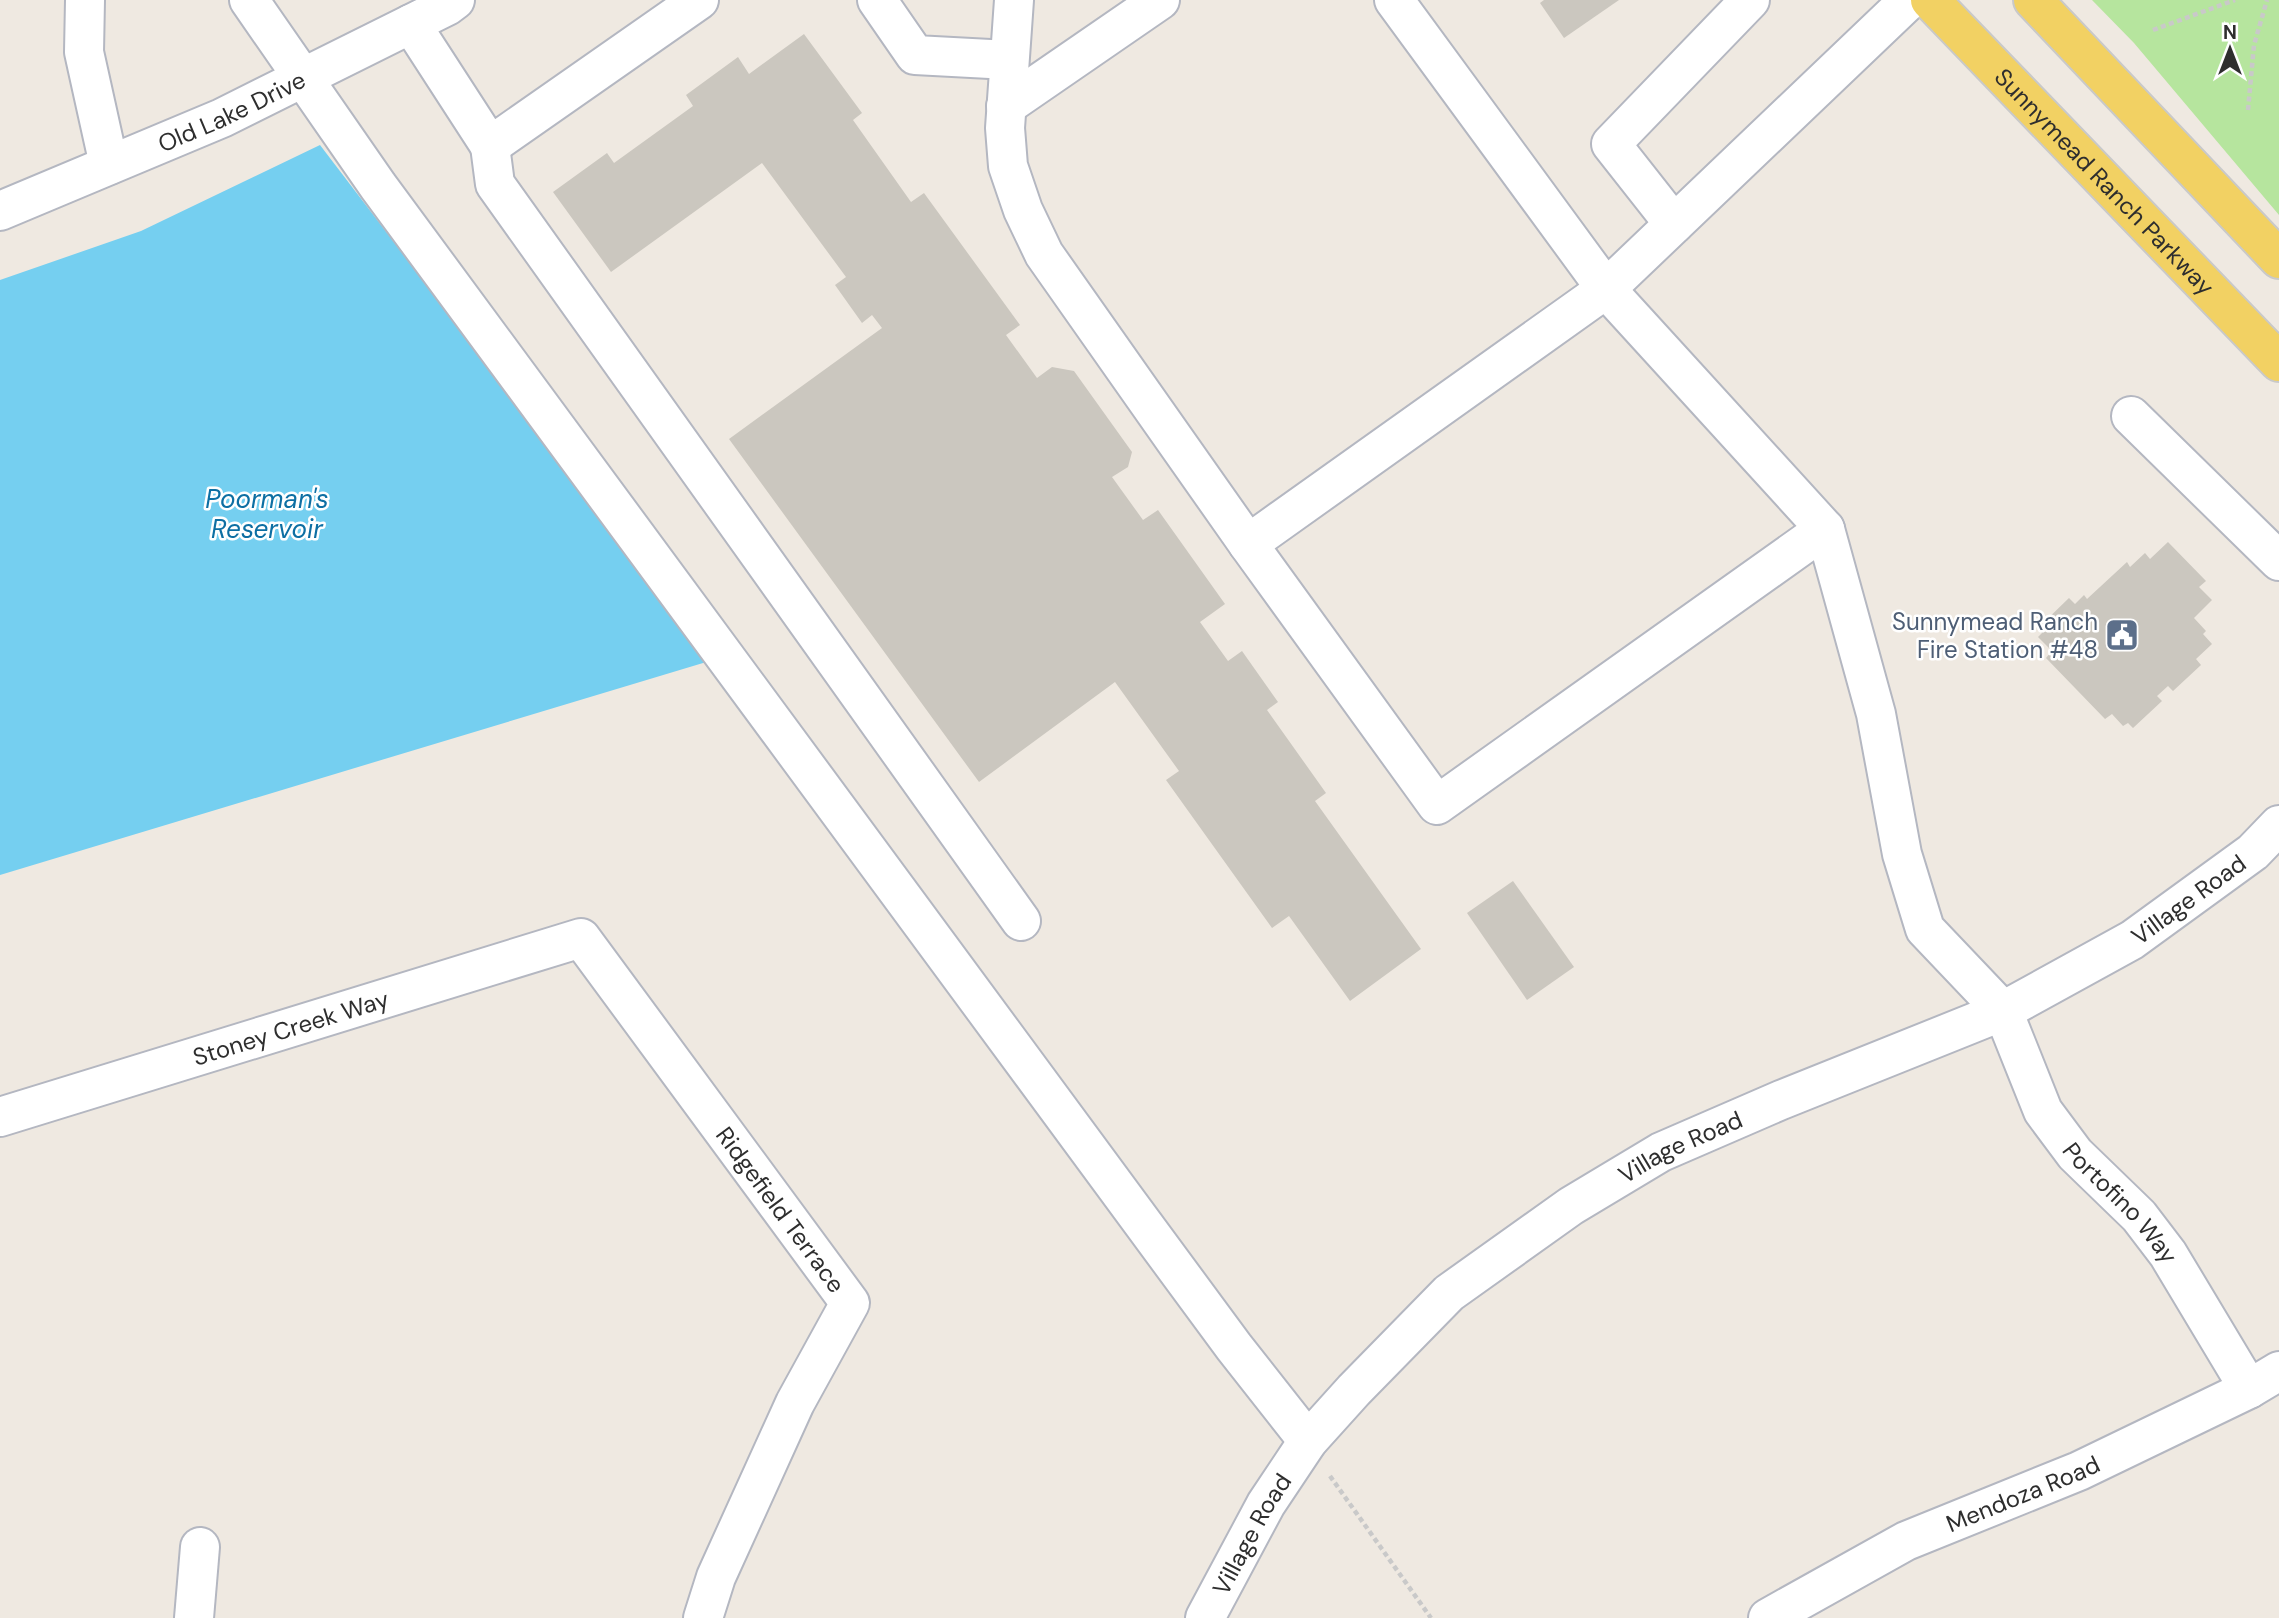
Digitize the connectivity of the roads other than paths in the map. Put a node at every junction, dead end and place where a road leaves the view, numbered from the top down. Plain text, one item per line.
1 (85, 0) edge
2 (249, 0) edge
3 (456, 0) edge
4 (699, 0) edge
5 (877, 0) edge
6 (1014, 0) edge
7 (1394, 0) edge
8 (1750, 0) edge
9 (1909, 0) edge
10 (1930, 0) edge
11 (2033, 0) edge
12 (1135, 7) edge
13 (411, 24) junction
14 (1009, 60) junction
15 (302, 79) junction
16 (1006, 106) junction
17 (489, 146) junction
18 (109, 165) junction
19 (0, 211) edge
20 (1674, 224) junction
21 (2279, 259) edge
22 (1606, 289) junction
23 (2279, 362) edge
24 (2131, 416) dead end
25 (1825, 529) junction
26 (1248, 544) junction
27 (2279, 561) edge
28 (2279, 825) edge
29 (1021, 921) dead end
30 (581, 938) joint
31 (2003, 1011) junction
32 (0, 1117) edge
33 (2264, 1380) edge
34 (1308, 1441) junction
35 (200, 1547) dead end
36 (194, 1618) edge
37 (703, 1618) edge
38 (1205, 1618) edge
39 (1768, 1618) edge

1 - 18 street
2 - 15 street
3 - 13 street, Old Lake Drive
4 - 17 street
5 - 14 street
6 - 14 street
7 - 22 street
8 - 20 street
9 - 20 street
10 - 23 main road, Sunnymead Ranch Parkway
11 - 21 main road
12 - 16 street
13 - 15 street, Old Lake Drive
13 - 17 street
14 - 16 street
15 - 18 street, Old Lake Drive
15 - 34 street
16 - 26 street
17 - 29 street
18 - 19 street, Old Lake Drive
20 - 22 street
22 - 25 street
22 - 26 street
24 - 27 street
25 - 26 street
25 - 31 street
28 - 31 street, Village Road
30 - 32 street, Stoney Creek Way
30 - 37 street, Ridgefield Terrace
31 - 33 street, Portofino Way
31 - 34 street, Village Road
33 - 39 street, Mendoza Road
34 - 38 street, Village Road
35 - 36 street

